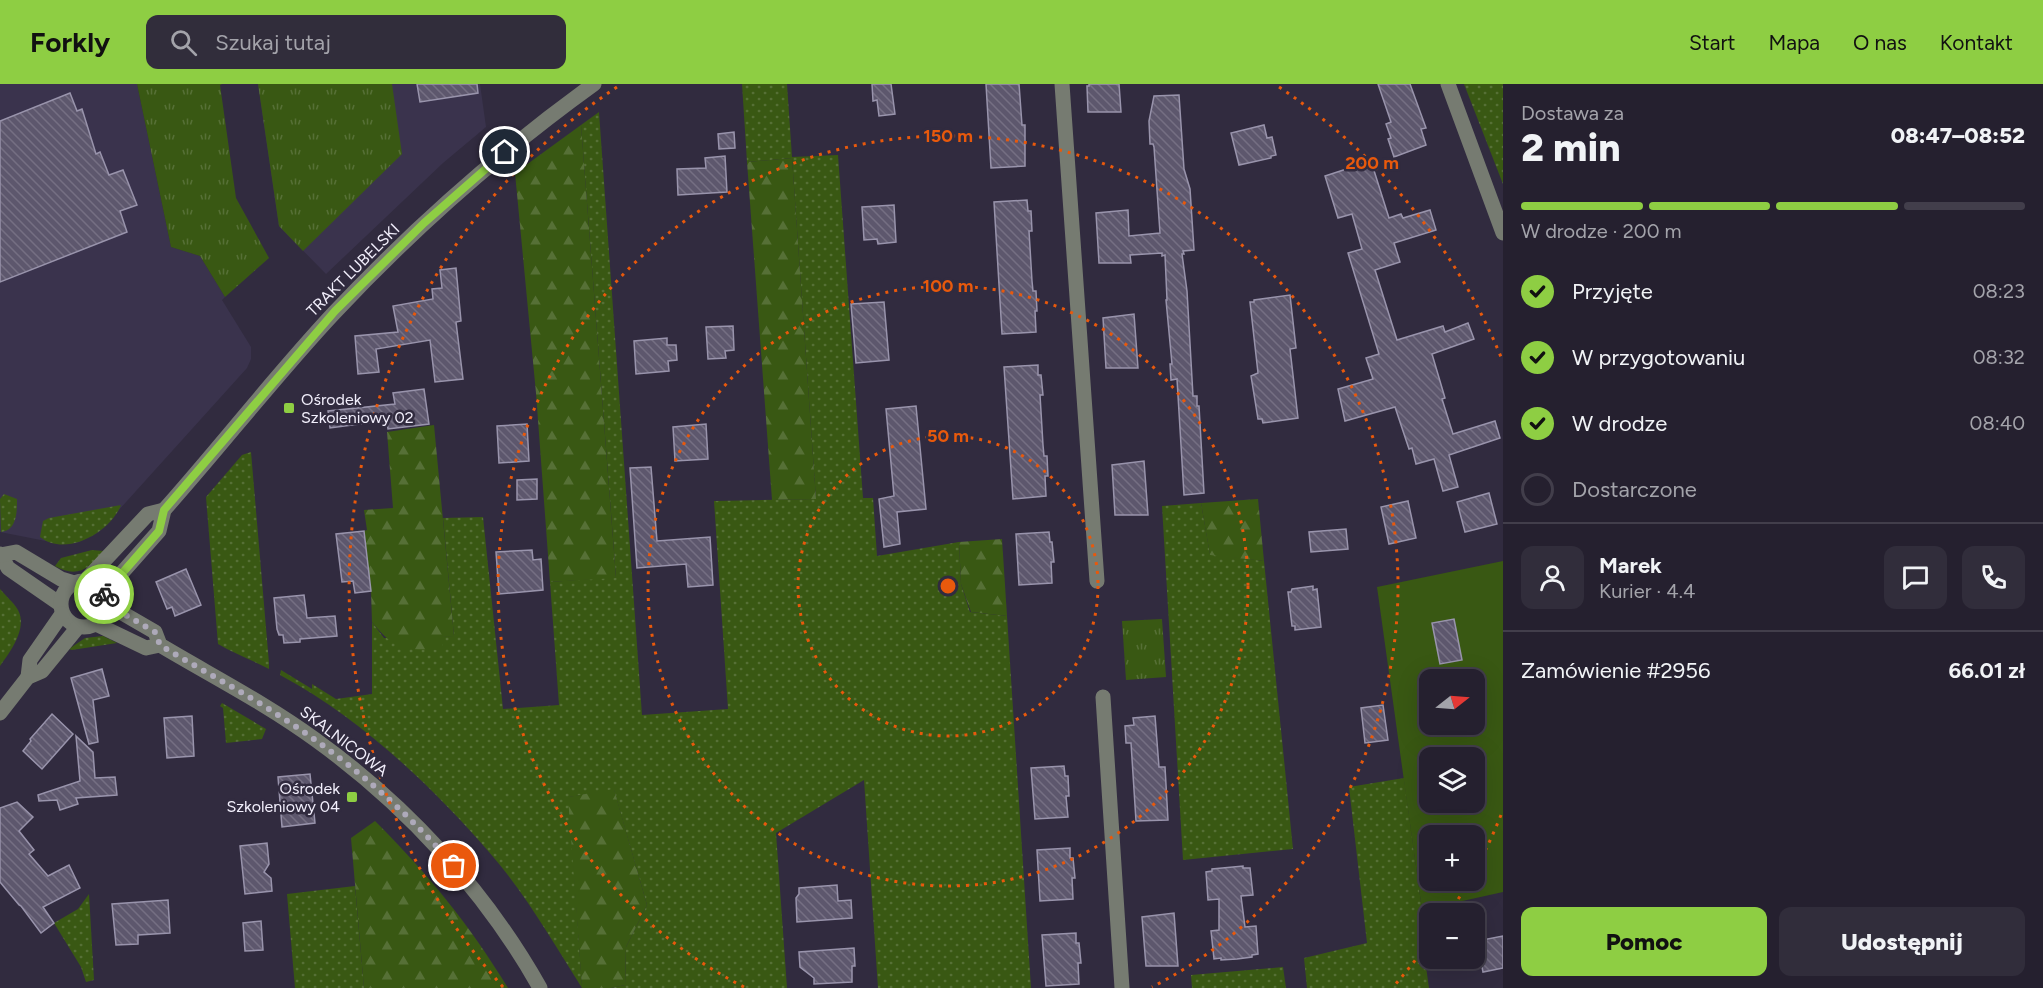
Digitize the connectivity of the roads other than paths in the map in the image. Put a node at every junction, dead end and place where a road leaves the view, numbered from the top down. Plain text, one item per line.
1 (594, 84) edge
2 (1062, 84) edge
3 (1448, 84) edge
4 (1503, 233) edge
5 (164, 510) junction
6 (1, 555) edge
7 (1097, 581) dead end
8 (79, 582) junction
9 (105, 597) junction
10 (61, 609) junction
11 (96, 624) junction
12 (78, 627) junction
13 (160, 645) junction
14 (28, 677) junction
15 (1103, 696) dead end
16 (0, 713) edge
17 (540, 988) edge
18 (1122, 988) edge

1 - 5 street, TRAKT LUBELSKI
2 - 7 street
3 - 4 street
5 - 8 street, TRAKT LUBELSKI
5 - 9 street, TRAKT LUBELSKI
6 - 8 street
6 - 10 street
8 - 9 street
8 - 10 street
9 - 11 street
9 - 13 street, SKALNICOWA
10 - 12 street
10 - 14 street
11 - 12 street
11 - 13 street, SKALNICOWA
12 - 14 street
13 - 17 street, SKALNICOWA
14 - 16 street
15 - 18 street

